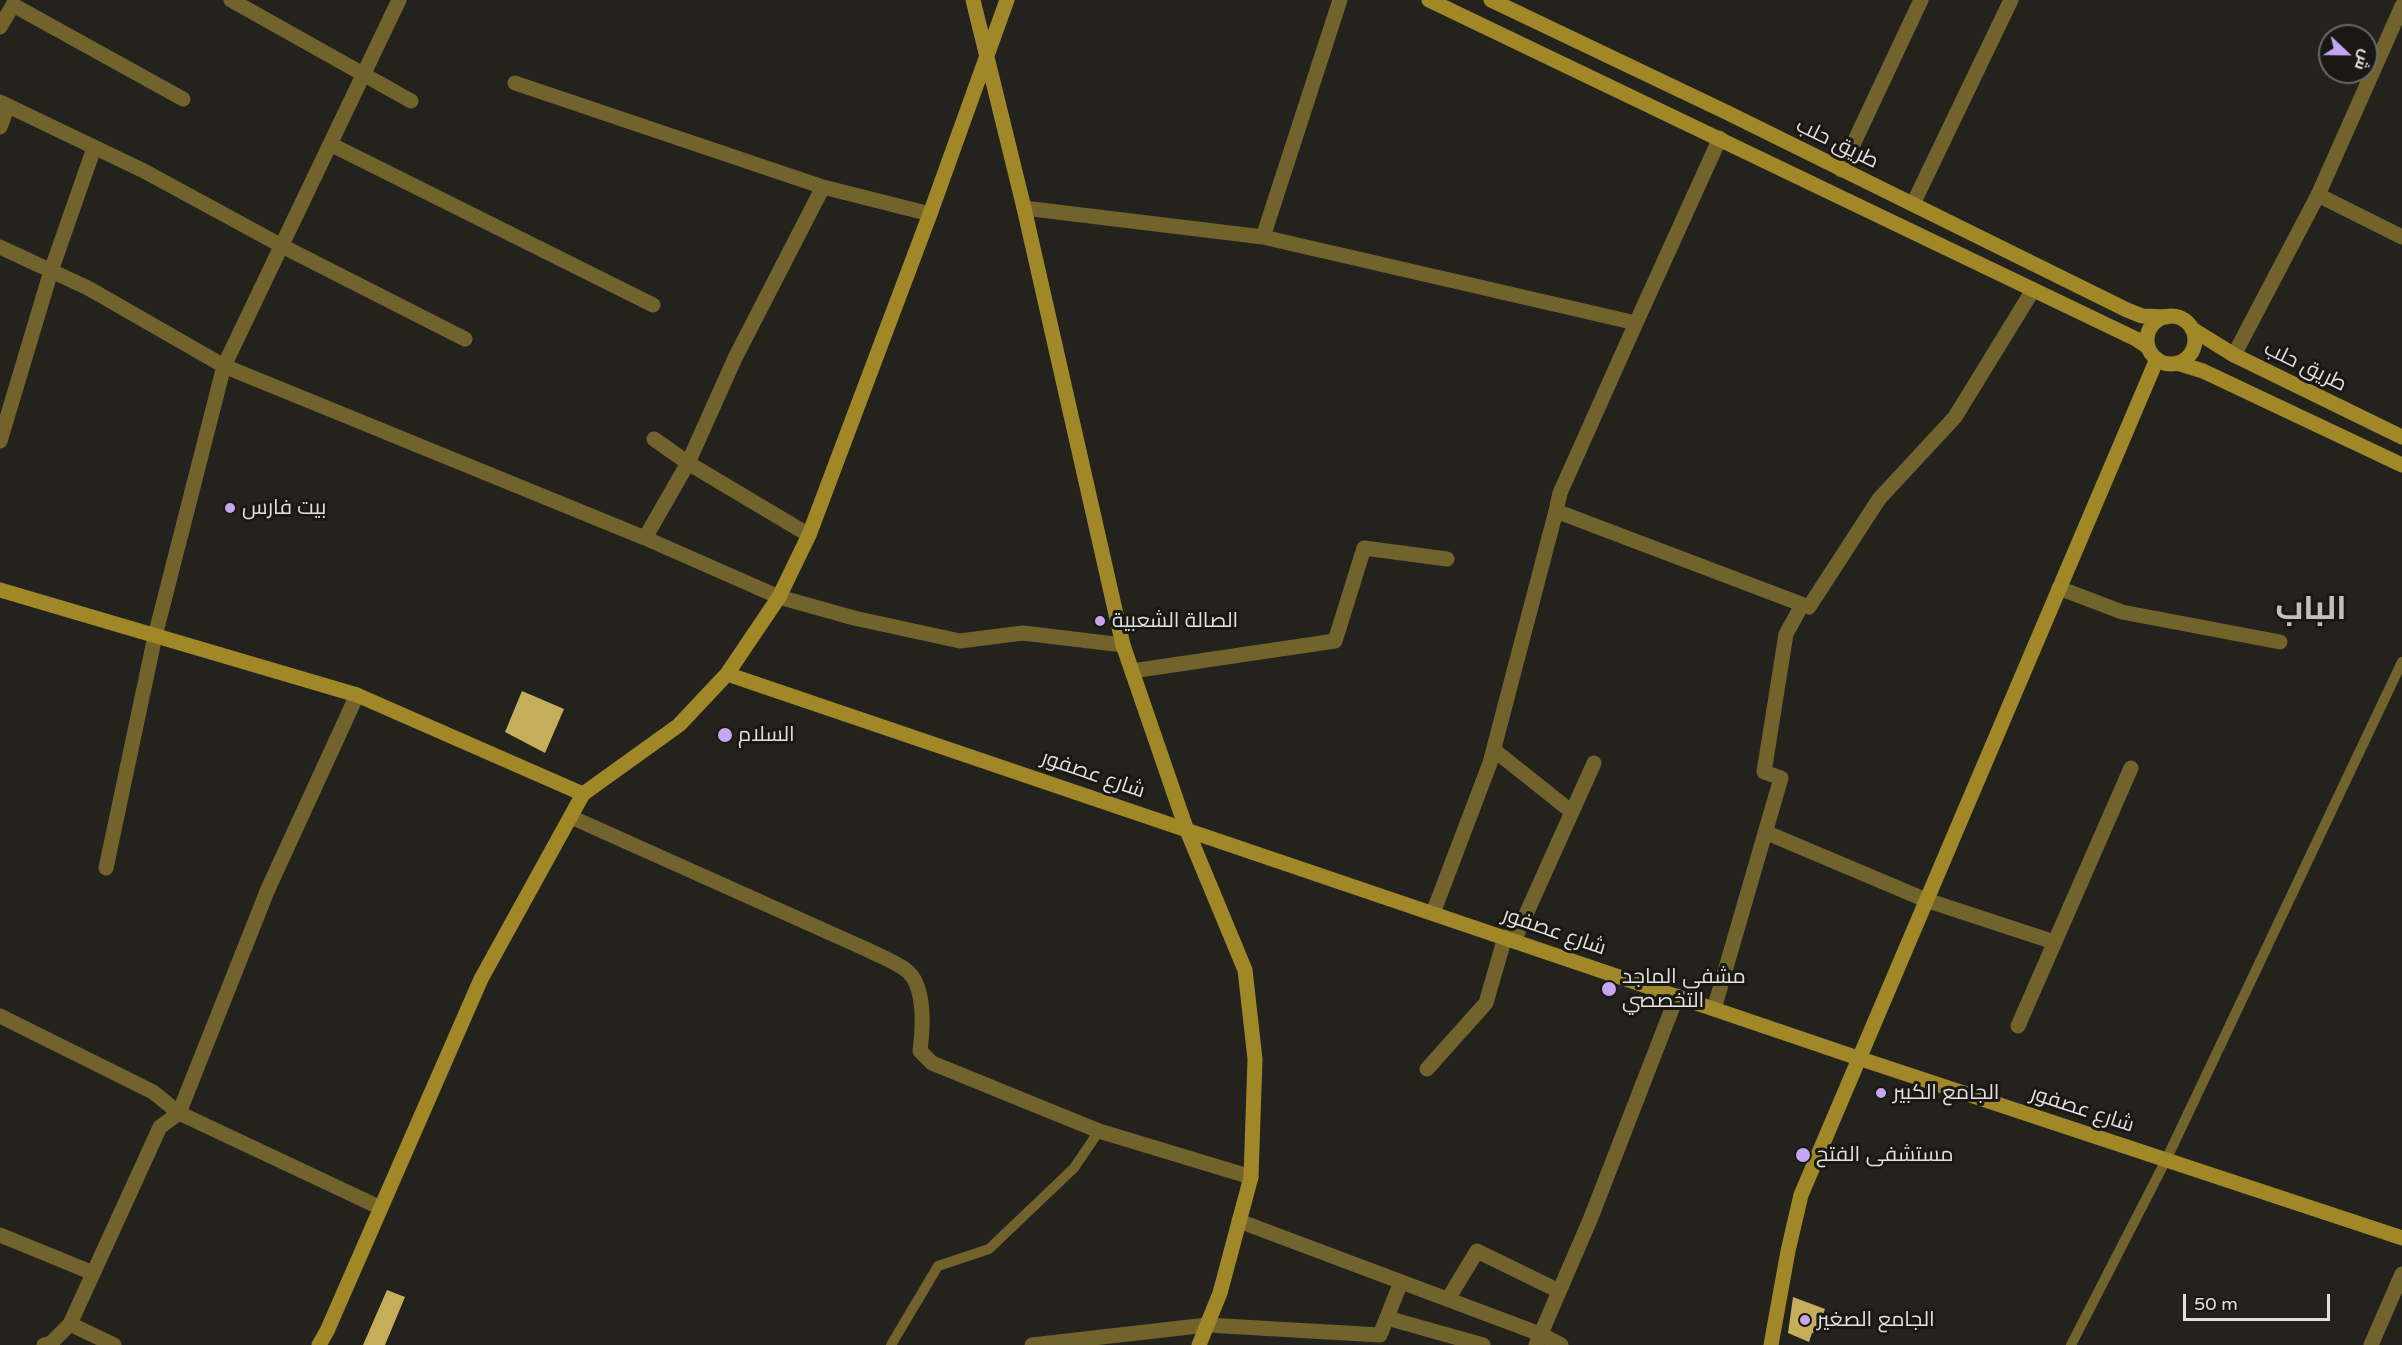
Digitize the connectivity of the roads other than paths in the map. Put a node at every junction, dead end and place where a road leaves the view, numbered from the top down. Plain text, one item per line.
1 (231, 0) edge
2 (399, 0) edge
3 (973, 0) edge
4 (1007, 0) edge
5 (1340, 0) edge
6 (1429, 0) edge
7 (1491, 0) edge
8 (1921, 0) edge
9 (2011, 0) edge
10 (8, 2) edge
11 (250, 5) edge
12 (2402, 6) edge
13 (0, 27) edge
14 (987, 56) junction
15 (363, 74) junction
16 (514, 83) dead end
17 (183, 99) dead end
18 (411, 101) dead end
19 (4, 104) edge
20 (0, 127) edge
21 (1720, 138) junction
22 (330, 144) junction
23 (94, 147) junction
24 (1841, 170) junction
25 (823, 186) junction
26 (2318, 195) junction
27 (1913, 204) junction
28 (1024, 207) junction
29 (930, 214) junction
30 (1263, 237) junction
31 (2402, 237) edge
32 (0, 246) edge
33 (282, 246) junction
34 (51, 271) junction
35 (2033, 290) junction
36 (653, 305) dead end
37 (2167, 317) junction
38 (1636, 323) junction
39 (2192, 329) junction
40 (465, 339) dead end
41 (2148, 347) junction
42 (2234, 355) junction
43 (2157, 360) junction
44 (2177, 363) junction
45 (224, 366) junction
46 (2402, 437) edge
47 (654, 439) dead end
48 (0, 441) edge
49 (688, 463) junction
50 (2402, 465) edge
51 (1556, 511) junction
52 (809, 536) junction
53 (645, 538) junction
54 (1447, 559) dead end
55 (2059, 588) junction
56 (0, 591) edge
57 (779, 597) junction
58 (1802, 605) junction
59 (155, 636) junction
60 (2280, 642) dead end
61 (1123, 645) junction
62 (2402, 662) edge
63 (1132, 671) junction
64 (727, 674) junction
65 (357, 695) junction
66 (1494, 750) junction
67 (1594, 763) dead end
68 (2131, 768) dead end
69 (583, 794) junction
70 (1572, 813) junction
71 (571, 817) junction
72 (1186, 828) junction
73 (1765, 832) junction
74 (106, 868) dead end
75 (1926, 900) junction
76 (1433, 913) junction
77 (1510, 939) junction
78 (2054, 942) junction
79 (1677, 996) junction
80 (1714, 1009) junction
81 (0, 1016) edge
82 (2018, 1026) dead end
83 (1858, 1058) junction
84 (1427, 1069) dead end
85 (179, 1113) junction
86 (1100, 1131) junction
87 (2166, 1160) junction
88 (1251, 1177) junction
89 (381, 1208) junction
90 (1239, 1221) junction
91 (0, 1235) edge
92 (2402, 1238) edge
93 (93, 1273) junction
94 (2402, 1274) edge
95 (1401, 1282) junction
96 (1559, 1291) junction
97 (1448, 1299) junction
98 (1387, 1318) junction
99 (70, 1324) junction
100 (1207, 1325) junction
101 (1538, 1339) edge
102 (323, 1340) edge
103 (44, 1345) edge
104 (114, 1345) edge
105 (891, 1345) edge
106 (1032, 1345) edge
107 (1199, 1345) edge
108 (1483, 1345) edge
109 (1562, 1345) edge
110 (1771, 1345) edge
111 (2071, 1345) edge
112 (2371, 1345) edge

1 - 11 street
2 - 15 street
3 - 14 main road
4 - 14 main road
5 - 30 street
6 - 21 main road
7 - 24 main road, طريق حلب
8 - 24 street
9 - 27 street
10 - 13 street
10 - 17 street
11 - 15 street
12 - 26 street
14 - 28 main road
14 - 29 main road
15 - 18 street
15 - 22 street
16 - 25 street
19 - 20 street
19 - 23 street
21 - 35 main road
21 - 38 street
22 - 33 street
22 - 36 street
23 - 33 street
23 - 34 street
24 - 27 main road, طريق حلب
25 - 29 street
25 - 49 street
26 - 31 street
26 - 42 street
27 - 37 main road, طريق حلب
28 - 30 street
28 - 61 main road
29 - 52 main road
30 - 38 street
32 - 34 street
33 - 40 street
33 - 45 street
34 - 45 street
34 - 48 street
35 - 41 main road
35 - 58 street
37 - 39 main road
37 - 41 main road
38 - 51 street
39 - 42 main road, طريق حلب
39 - 44 main road
41 - 43 main road
42 - 46 main road, طريق حلب
43 - 44 main road
43 - 55 main road
44 - 50 main road
45 - 53 street
45 - 59 street
47 - 49 street
49 - 52 street
49 - 53 street
51 - 58 street
51 - 66 street
52 - 57 main road
53 - 57 street
54 - 63 street
55 - 60 street
55 - 75 main road
56 - 59 main road
57 - 61 street
57 - 64 main road
58 - 73 street
59 - 65 main road
59 - 74 street
61 - 63 main road
62 - 87 lane
63 - 72 main road
64 - 69 main road
64 - 72 main road, شارع عصفور
65 - 69 main road
65 - 85 street
66 - 70 street
66 - 76 street
67 - 70 street
68 - 78 street
69 - 71 main road
70 - 77 street
71 - 86 street
71 - 89 main road
72 - 76 main road, شارع عصفور
72 - 88 main road
73 - 75 street
73 - 80 street
75 - 78 street
75 - 83 main road
76 - 77 main road, شارع عصفور
77 - 79 main road, شارع عصفور
77 - 84 street
78 - 82 street
79 - 80 main road, شارع عصفور
79 - 96 street
80 - 83 main road, شارع عصفور
81 - 85 street
83 - 87 main road, شارع عصفور
83 - 110 main road
85 - 89 street
85 - 93 street
86 - 88 street
86 - 105 lane
87 - 92 main road, شارع عصفور
87 - 111 lane
88 - 90 main road
89 - 102 main road
90 - 95 street
90 - 100 main road
91 - 93 street
93 - 99 street
94 - 112 street
95 - 97 street
95 - 98 street
96 - 97 street
96 - 101 street
97 - 101 street
98 - 100 street
98 - 108 street
99 - 103 street
99 - 104 street
100 - 106 street
100 - 107 main road
101 - 109 street

